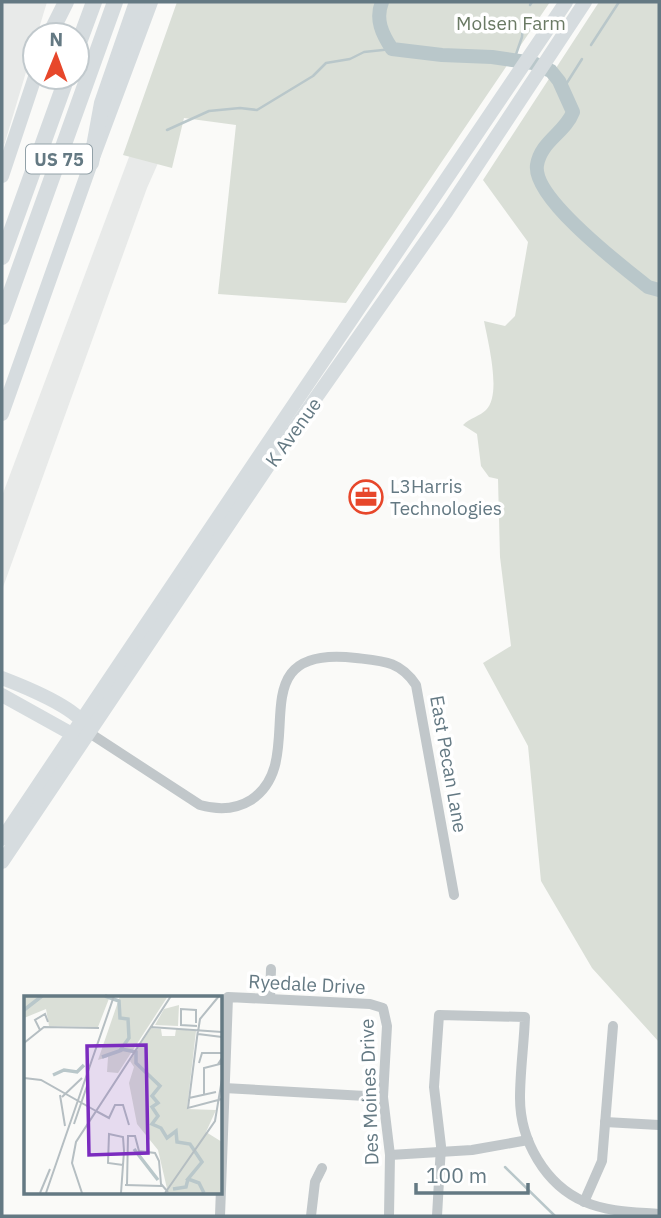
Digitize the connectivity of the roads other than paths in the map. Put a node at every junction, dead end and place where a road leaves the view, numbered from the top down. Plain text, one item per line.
1 (64, 2) edge
2 (94, 2) edge
3 (115, 2) edge
4 (137, 2) edge
5 (151, 2) edge
6 (585, 2) edge
7 (562, 7) edge
8 (56, 21) edge
9 (87, 21) edge
10 (30, 91) edge
11 (62, 91) edge
12 (91, 163) junction
13 (2, 176) edge
14 (2, 257) edge
15 (383, 270) junction
16 (399, 281) junction
17 (2, 317) edge
18 (304, 391) junction
19 (317, 399) junction
20 (3, 411) edge
21 (243, 493) junction
22 (8, 681) edge
23 (5, 696) edge
24 (85, 725) junction
25 (72, 734) junction
26 (19, 824) junction
27 (2, 839) edge
28 (2, 862) edge
29 (454, 895) dead end
30 (271, 969) dead end
31 (270, 999) junction
32 (383, 1009) joint
33 (614, 1026) dead end
34 (224, 1088) junction
35 (383, 1097) junction
36 (606, 1122) junction
37 (659, 1125) edge
38 (528, 1140) junction
39 (222, 1152) edge
40 (441, 1152) junction
41 (390, 1155) junction
42 (322, 1168) dead end
43 (221, 1194) edge
44 (584, 1202) junction
45 (659, 1214) edge
46 (220, 1216) edge
47 (311, 1216) edge
48 (388, 1216) edge
49 (437, 1216) edge

1 - 8 highway
2 - 9 highway
3 - 17 highway, US 75
4 - 12 highway
5 - 12 main road
6 - 16 main road, K Avenue
7 - 15 main road, K Avenue
10 - 13 main road
11 - 14 highway, US 75
12 - 20 main road
15 - 16 main road
15 - 18 main road, K Avenue
16 - 19 main road, K Avenue
18 - 19 main road
18 - 21 main road, K Avenue
19 - 21 main road, K Avenue
21 - 24 main road, K Avenue
22 - 23 main road
22 - 24 main road
23 - 25 main road
24 - 25 main road
24 - 26 main road, K Avenue
24 - 29 street, East Pecan Lane
25 - 26 main road, K Avenue
26 - 27 main road, K Avenue
26 - 28 main road, K Avenue
30 - 31 street
31 - 32 street, Ryedale Drive
31 - 34 street, Ryedale Drive
32 - 35 street, Des Moines Drive
33 - 36 street
34 - 35 street
34 - 39 street
35 - 41 street, Des Moines Drive
36 - 37 street
36 - 44 street
38 - 40 street
38 - 40 street
38 - 44 street
40 - 41 street
40 - 49 street
41 - 48 street, Des Moines Drive
42 - 47 street
43 - 46 street
44 - 45 street

